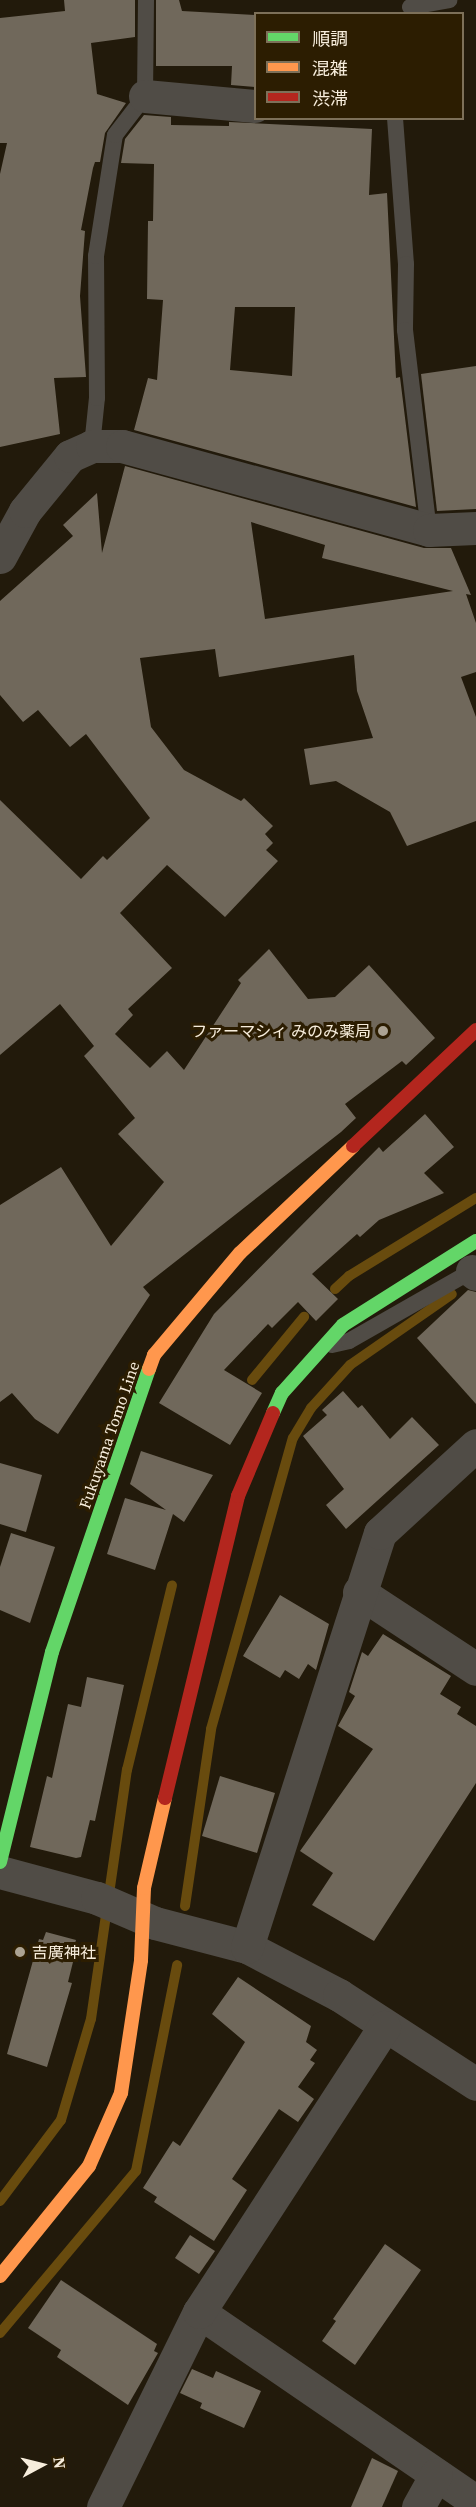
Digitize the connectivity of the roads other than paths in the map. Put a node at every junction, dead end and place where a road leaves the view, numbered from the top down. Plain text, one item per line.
1 (146, 0) edge
2 (449, 0) edge
3 (410, 7) edge
4 (145, 96) junction
5 (254, 106) edge
6 (394, 120) edge
7 (92, 446) junction
8 (476, 528) edge
9 (429, 530) junction
10 (0, 557) edge
11 (476, 1030) edge
12 (475, 1264) edge
13 (324, 1346) junction
14 (476, 1445) edge
15 (359, 1592) junction
16 (476, 1669) edge
17 (0, 1862) edge
18 (0, 1872) edge
19 (119, 1907) junction
20 (247, 1947) junction
21 (384, 2027) junction
22 (476, 2084) edge
23 (0, 2276) edge
24 (200, 2312) junction
25 (436, 2475) junction
26 (476, 2502) edge
27 (103, 2507) edge
28 (418, 2507) edge

1 - 4 lane
2 - 3 lane
4 - 5 street
4 - 7 lane
6 - 9 lane
7 - 9 street
7 - 10 street
8 - 9 street
11 - 17 street, Fukuyama Tomo Line
12 - 13 lane
12 - 13 street
13 - 19 street
14 - 15 street
15 - 16 street
15 - 20 street
18 - 19 street
19 - 20 street
19 - 23 street
20 - 21 street
21 - 22 street
21 - 24 street
24 - 25 street
24 - 27 street
25 - 26 street
25 - 28 street

